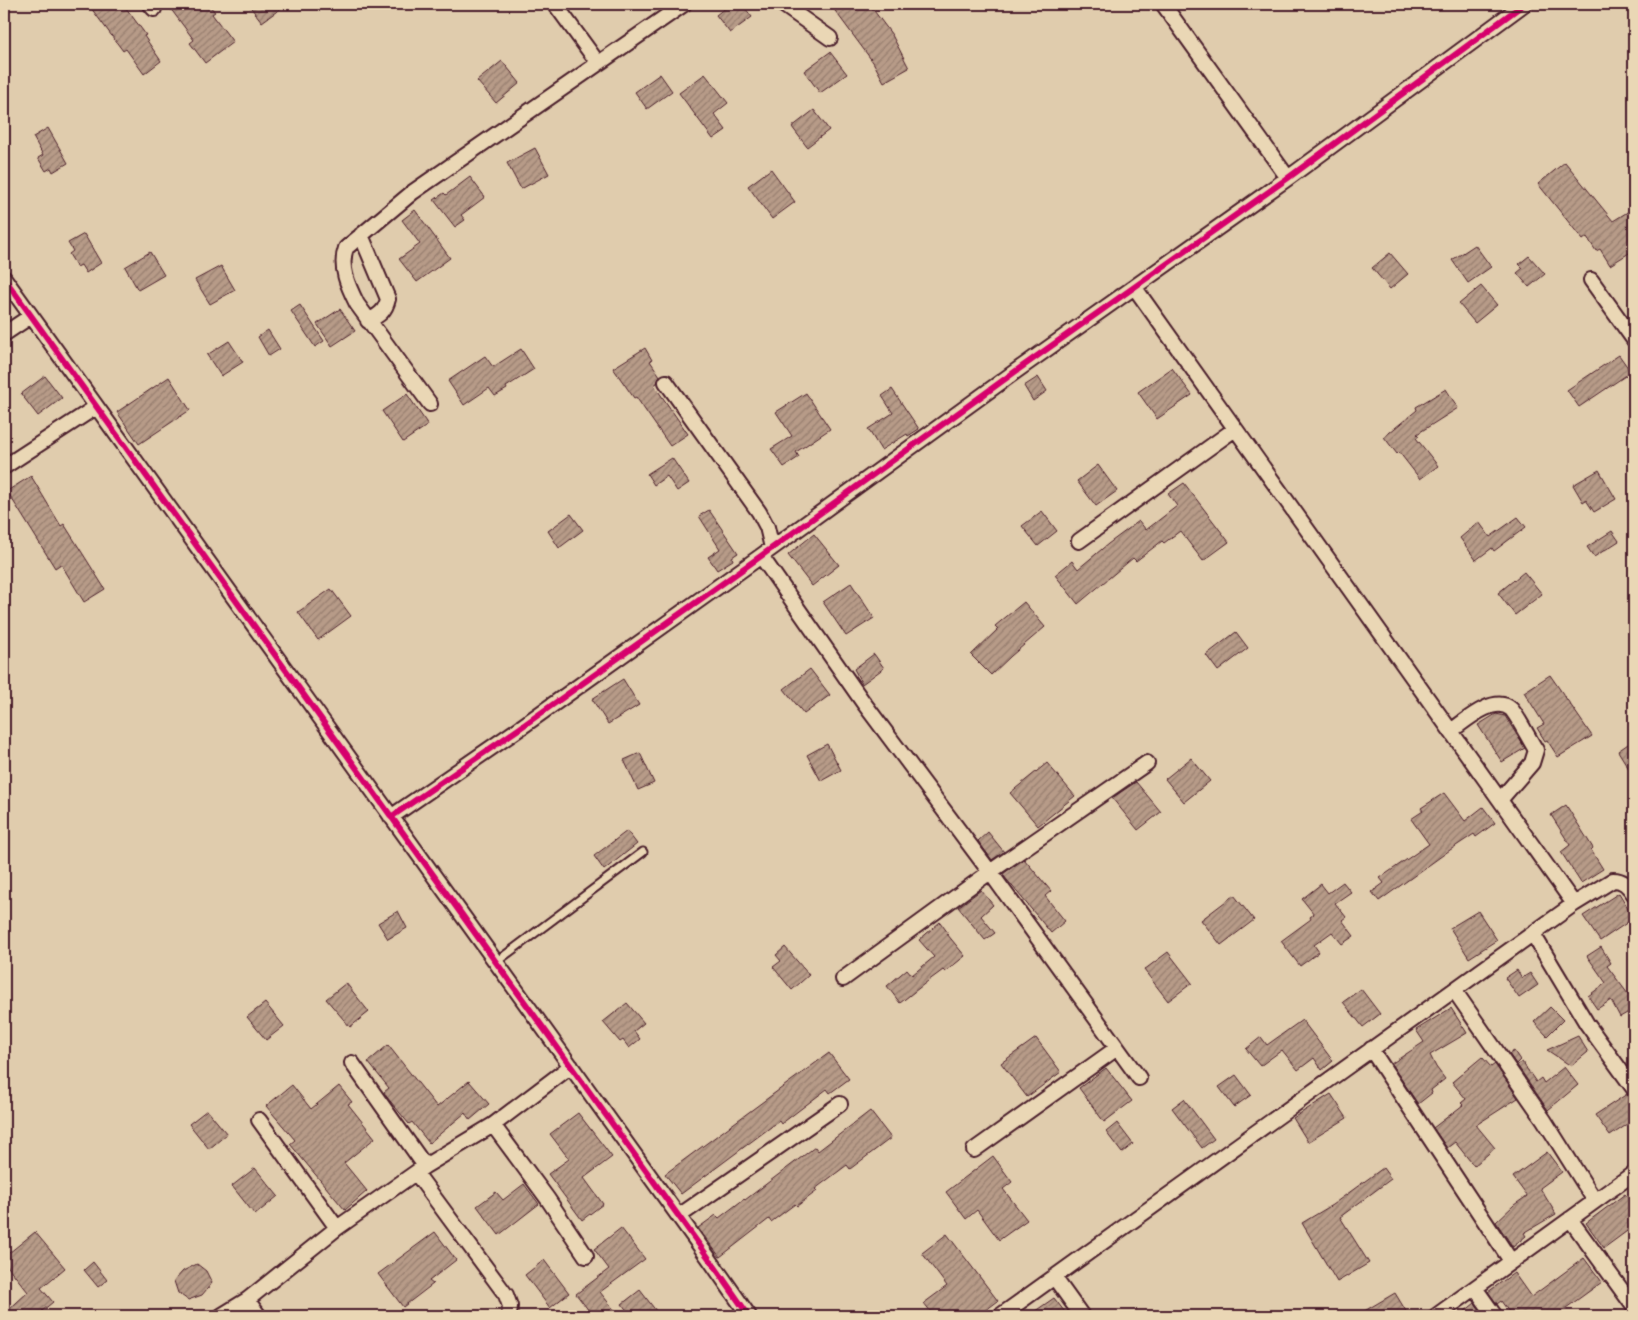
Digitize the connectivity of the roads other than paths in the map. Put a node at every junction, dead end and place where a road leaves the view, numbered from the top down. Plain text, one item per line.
1 (555, 4) edge
2 (682, 4) edge
3 (782, 4) edge
4 (1162, 4) edge
5 (1524, 4) edge
6 (830, 38) dead end
7 (598, 63) junction
8 (1288, 178) junction
9 (361, 236) junction
10 (4, 278) edge
11 (1591, 280) dead end
12 (1135, 288) junction
13 (32, 316) junction
14 (368, 320) junction
15 (4, 334) edge
16 (1634, 340) edge
17 (666, 382) dead end
18 (430, 404) dead end
19 (96, 407) junction
20 (1235, 429) junction
21 (4, 467) edge
22 (1079, 541) dead end
23 (767, 552) junction
24 (1451, 731) junction
25 (1147, 763) dead end
26 (1500, 800) junction
27 (391, 817) junction
28 (643, 852) dead end
29 (990, 872) junction
30 (1634, 894) edge
31 (1574, 904) junction
32 (1533, 934) junction
33 (496, 962) junction
34 (843, 978) dead end
35 (1454, 990) junction
36 (1117, 1048) junction
37 (1371, 1049) junction
38 (352, 1063) dead end
39 (571, 1066) junction
40 (1138, 1078) dead end
41 (1634, 1089) edge
42 (840, 1104) dead end
43 (259, 1120) dead end
44 (493, 1125) junction
45 (974, 1150) dead end
46 (421, 1169) junction
47 (1634, 1173) edge
48 (1595, 1201) junction
49 (679, 1216) junction
50 (1570, 1219) junction
51 (337, 1228) junction
52 (586, 1256) dead end
53 (1511, 1261) junction
54 (1054, 1277) junction
55 (1475, 1288) junction
56 (247, 1300) junction
57 (1634, 1307) edge
58 (221, 1316) edge
59 (259, 1316) edge
60 (509, 1316) edge
61 (749, 1316) edge
62 (1000, 1316) edge
63 (1082, 1316) edge
64 (1436, 1316) edge
65 (1495, 1316) edge

1 - 7 street
2 - 7 street
3 - 6 street
4 - 8 street
5 - 8 street
7 - 9 street
8 - 12 street
9 - 14 street
9 - 14 street
10 - 13 street
11 - 16 street
12 - 20 street
12 - 23 street
13 - 15 street
13 - 19 street
14 - 18 street
17 - 23 street
19 - 21 street
19 - 27 street
20 - 22 street
20 - 24 street
23 - 27 street
23 - 29 street
24 - 26 street
24 - 26 street
25 - 29 street
26 - 31 street
27 - 33 street
28 - 33 lane
29 - 34 street
29 - 36 street
30 - 31 street
31 - 32 street
32 - 35 street
32 - 41 street
33 - 39 street
35 - 37 street
35 - 48 street
36 - 40 street
36 - 45 street
37 - 53 street
37 - 54 street
38 - 46 street
39 - 44 street
39 - 49 street
42 - 49 street
43 - 51 street
44 - 46 street
44 - 52 street
46 - 51 street
46 - 60 street
47 - 48 street
48 - 50 street
49 - 61 street
50 - 53 street
50 - 57 street
51 - 56 street
53 - 55 street
54 - 62 street
54 - 63 street
55 - 64 street
55 - 65 street
56 - 58 street
56 - 59 street

